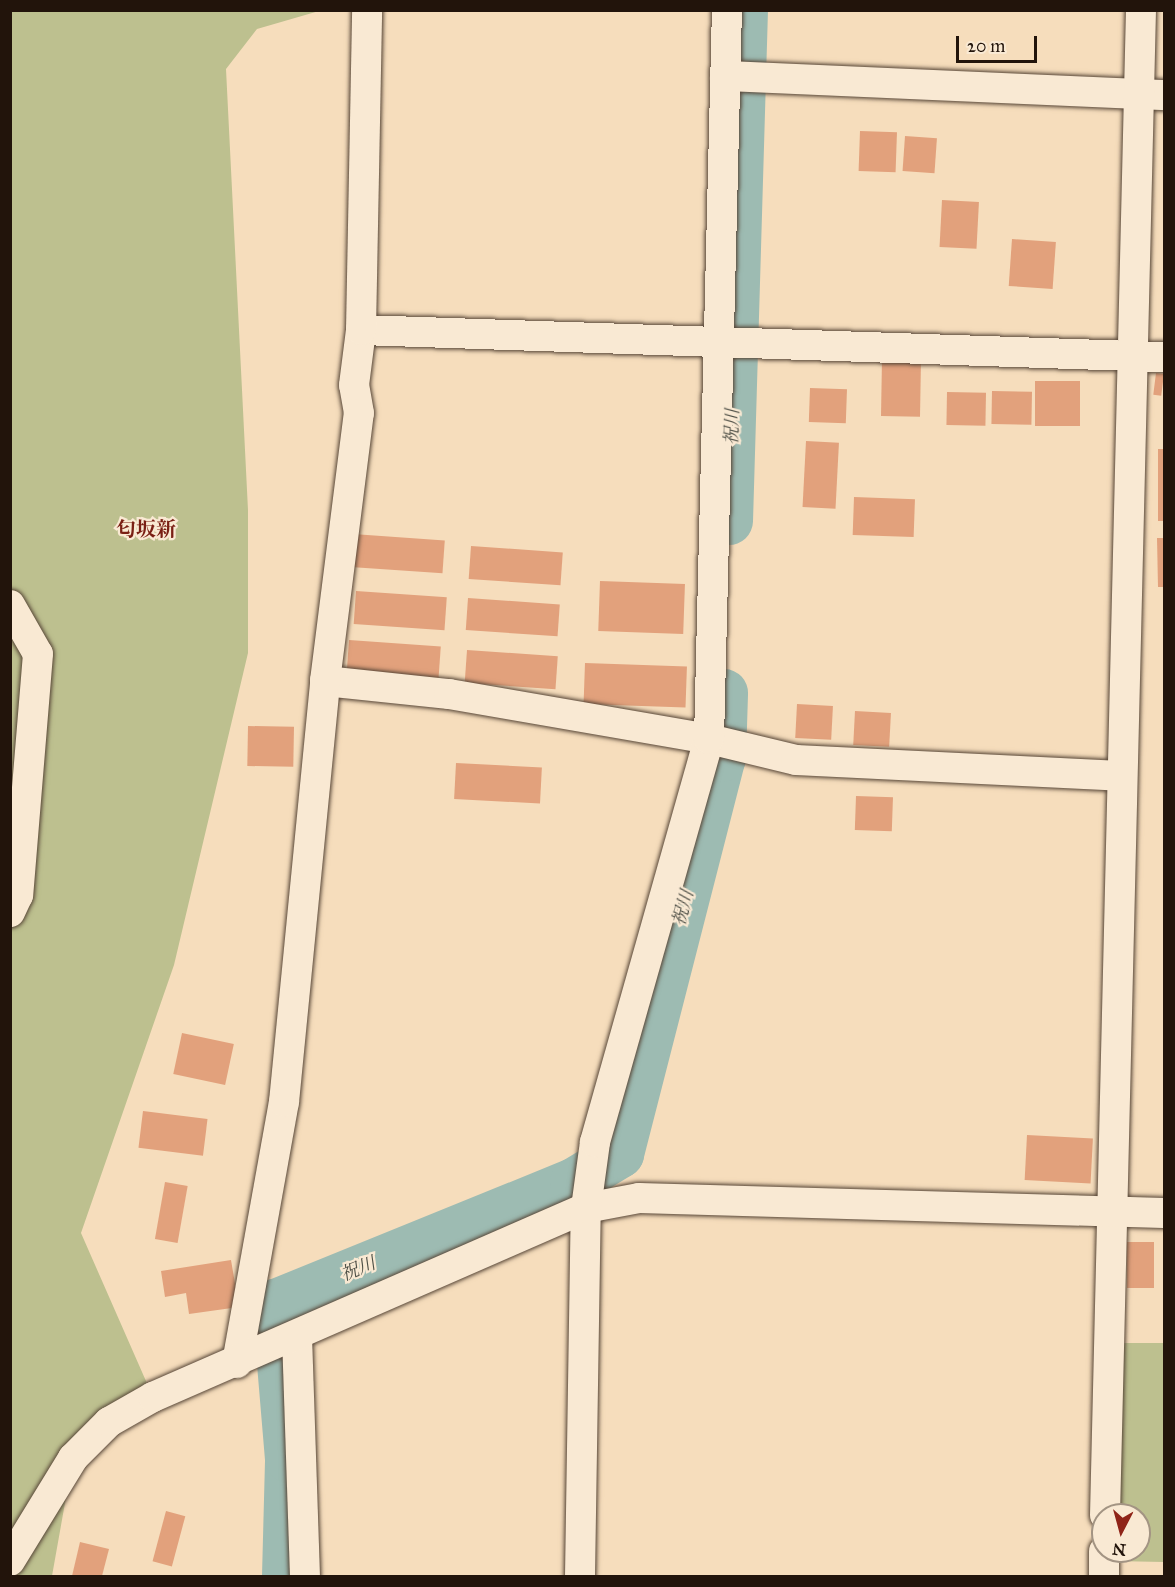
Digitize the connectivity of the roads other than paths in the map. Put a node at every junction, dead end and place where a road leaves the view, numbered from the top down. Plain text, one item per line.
1 (367, 10) edge
2 (727, 10) edge
3 (1141, 10) edge
4 (725, 76) junction
5 (1152, 94) edge
6 (361, 330) junction
7 (719, 340) junction
8 (1132, 355) junction
9 (1164, 357) edge
10 (10, 605) edge
11 (325, 681) junction
12 (709, 739) junction
13 (1121, 776) junction
14 (10, 912) edge
15 (586, 1208) junction
16 (1113, 1211) junction
17 (1164, 1213) edge
18 (297, 1336) junction
19 (237, 1364) junction
20 (1105, 1503) edge
21 (10, 1561) edge
22 (305, 1576) edge
23 (580, 1576) edge

1 - 6 street
2 - 4 street
3 - 5 street
4 - 5 street
4 - 7 street
5 - 8 street
6 - 7 street
6 - 11 street
7 - 8 street
7 - 12 street
8 - 9 street
8 - 13 street
10 - 14 street
11 - 12 street
11 - 19 street
12 - 13 street
12 - 15 street
13 - 16 street
15 - 16 street
15 - 18 street
15 - 23 street
16 - 17 street
16 - 20 street
18 - 19 street
18 - 22 street
19 - 21 street

